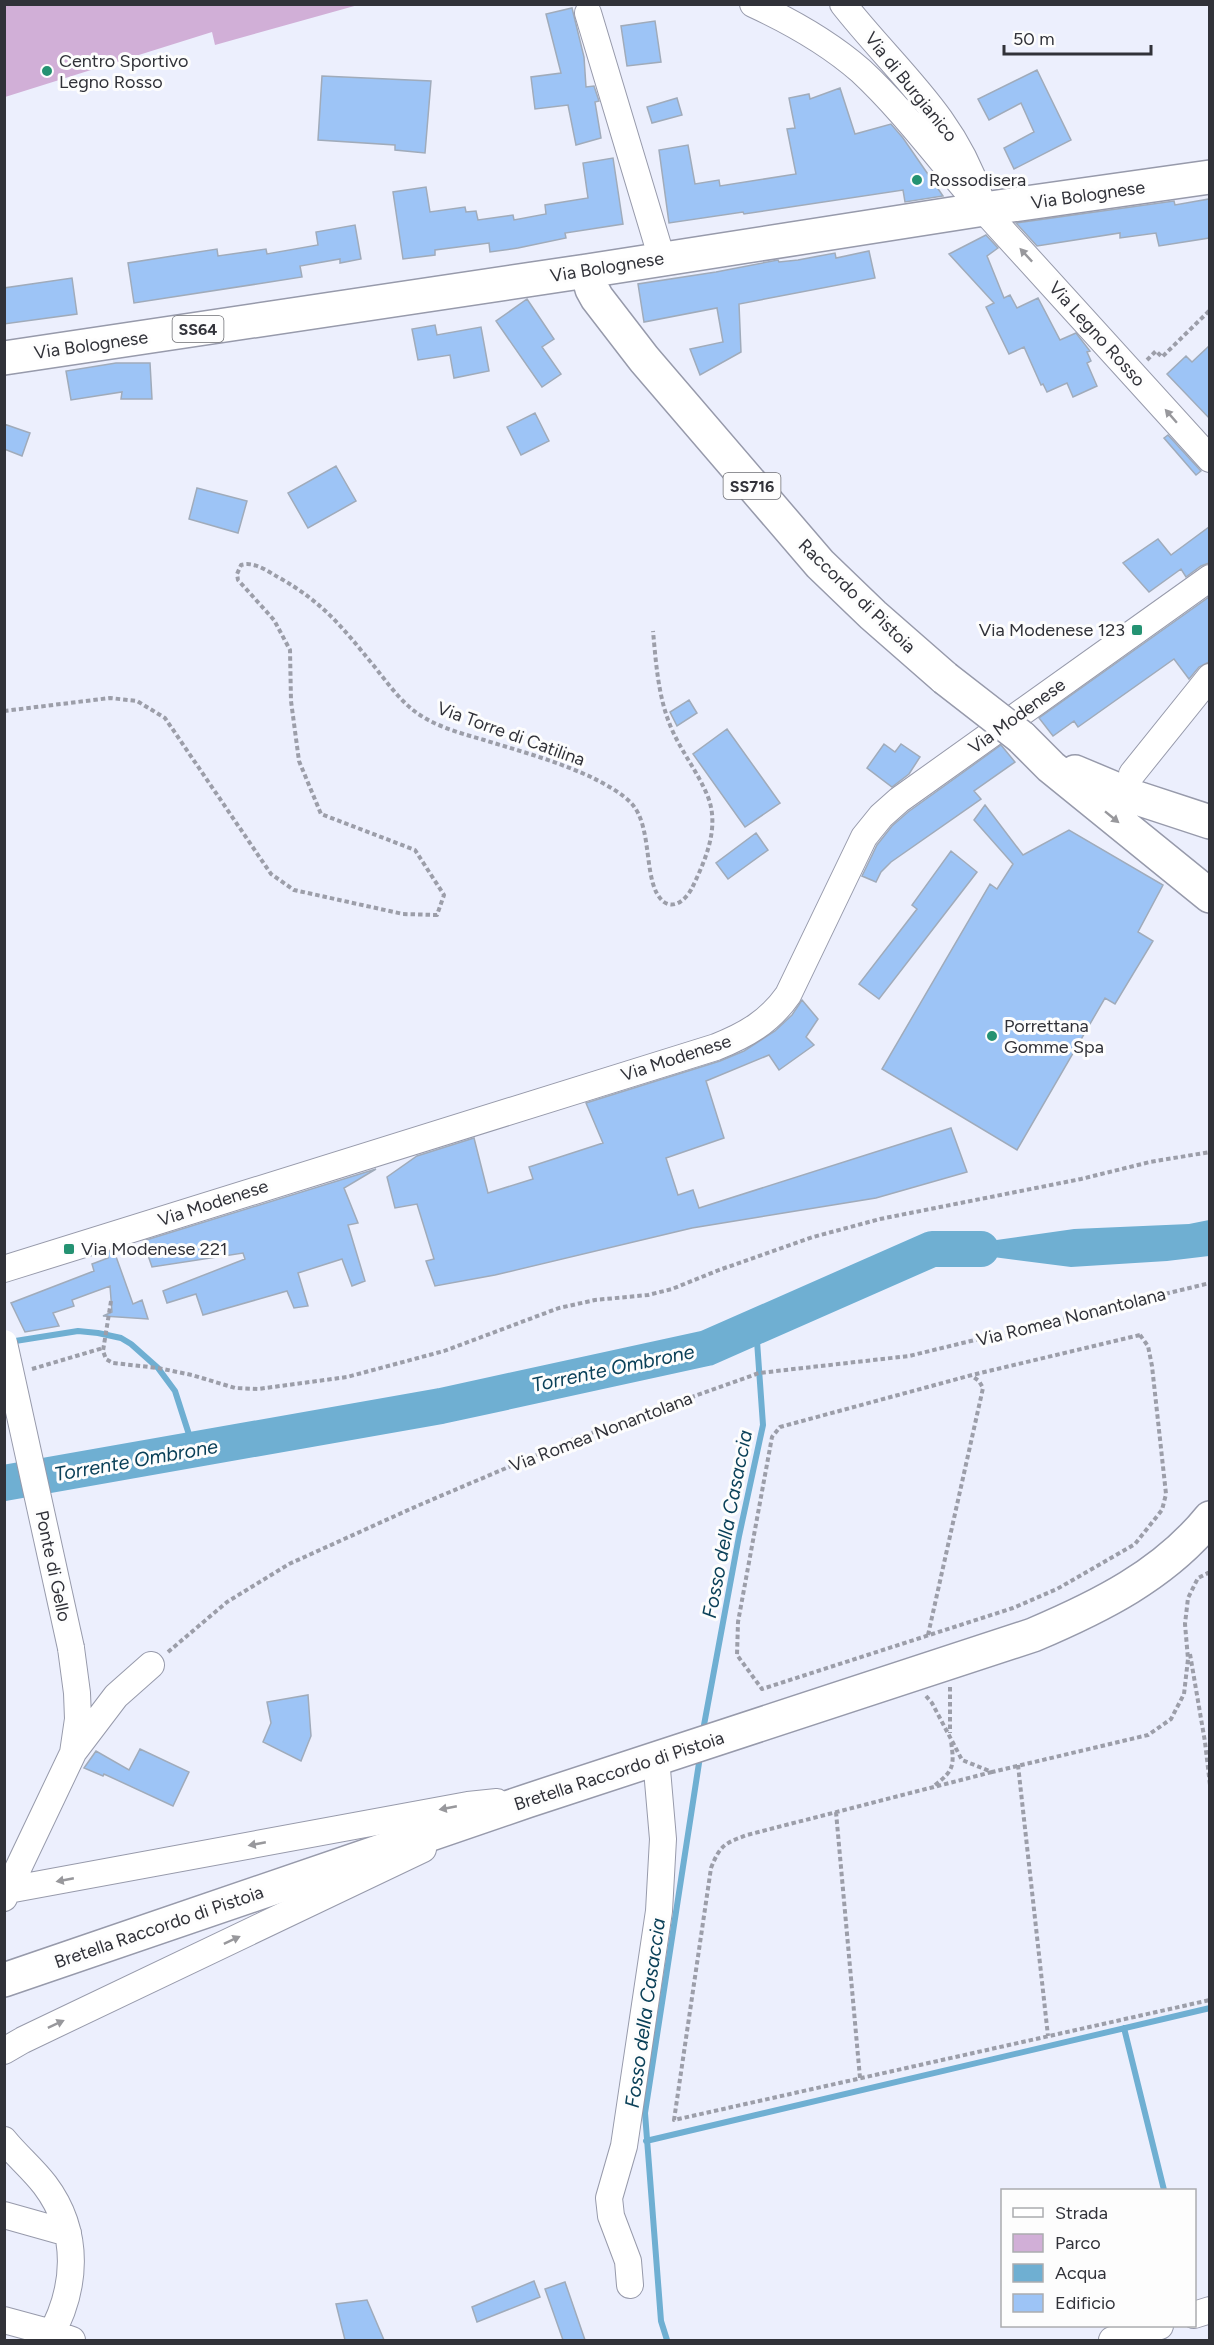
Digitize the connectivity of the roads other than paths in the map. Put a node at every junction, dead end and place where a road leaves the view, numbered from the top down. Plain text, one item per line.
1 (753, 4) edge
2 (843, 4) edge
3 (588, 13) dead end
4 (1209, 177) edge
5 (984, 209) junction
6 (662, 259) junction
7 (587, 271) junction
8 (4, 358) edge
9 (1209, 459) edge
10 (1209, 578) edge
11 (1209, 677) edge
12 (1021, 737) junction
13 (1132, 774) dead end
14 (1209, 822) edge
15 (1208, 895) edge
16 (4, 1269) edge
17 (4, 1343) edge
18 (1209, 1518) edge
19 (151, 1665) road end
20 (73, 1753) junction
21 (656, 1758) junction
22 (527, 1801) junction
23 (452, 1828) junction
24 (6, 1894) edge
25 (8, 1979) edge
26 (4, 2051) edge
27 (9, 2150) edge
28 (4, 2215) edge
29 (68, 2233) junction
30 (630, 2285) dead end
31 (4, 2320) edge
32 (1154, 2327) edge
33 (57, 2338) edge
34 (1112, 2340) edge

1 - 5 street, Via Legno Rosso
2 - 5 street, Via di Burgianico
3 - 6 street
4 - 5 main road, Via Bolognese
5 - 6 main road, Via Bolognese
9 -> 5 street, Via Legno Rosso
6 - 7 main road, Via Bolognese
7 - 8 main road, Via Bolognese / SS64
7 - 12 main road, Raccordo di Pistoia / SS716, bridge
10 - 16 street, Via Modenese
11 - 13 street
12 - 14 main road, Raccordo di Pistoia / SS716
12 -> 15 main road
17 - 20 street, Ponte di Gello, bridge
18 - 21 main road, Bretella Raccordo di Pistoia
19 - 20 street
20 - 24 street
21 - 22 main road, Bretella Raccordo di Pistoia
21 - 30 street
22 - 23 main road, Bretella Raccordo di Pistoia
22 -> 24 street
23 - 25 main road, Bretella Raccordo di Pistoia
26 -> 23 street
27 - 29 street
28 - 29 street
29 - 33 street
31 - 33 street
32 - 34 street

